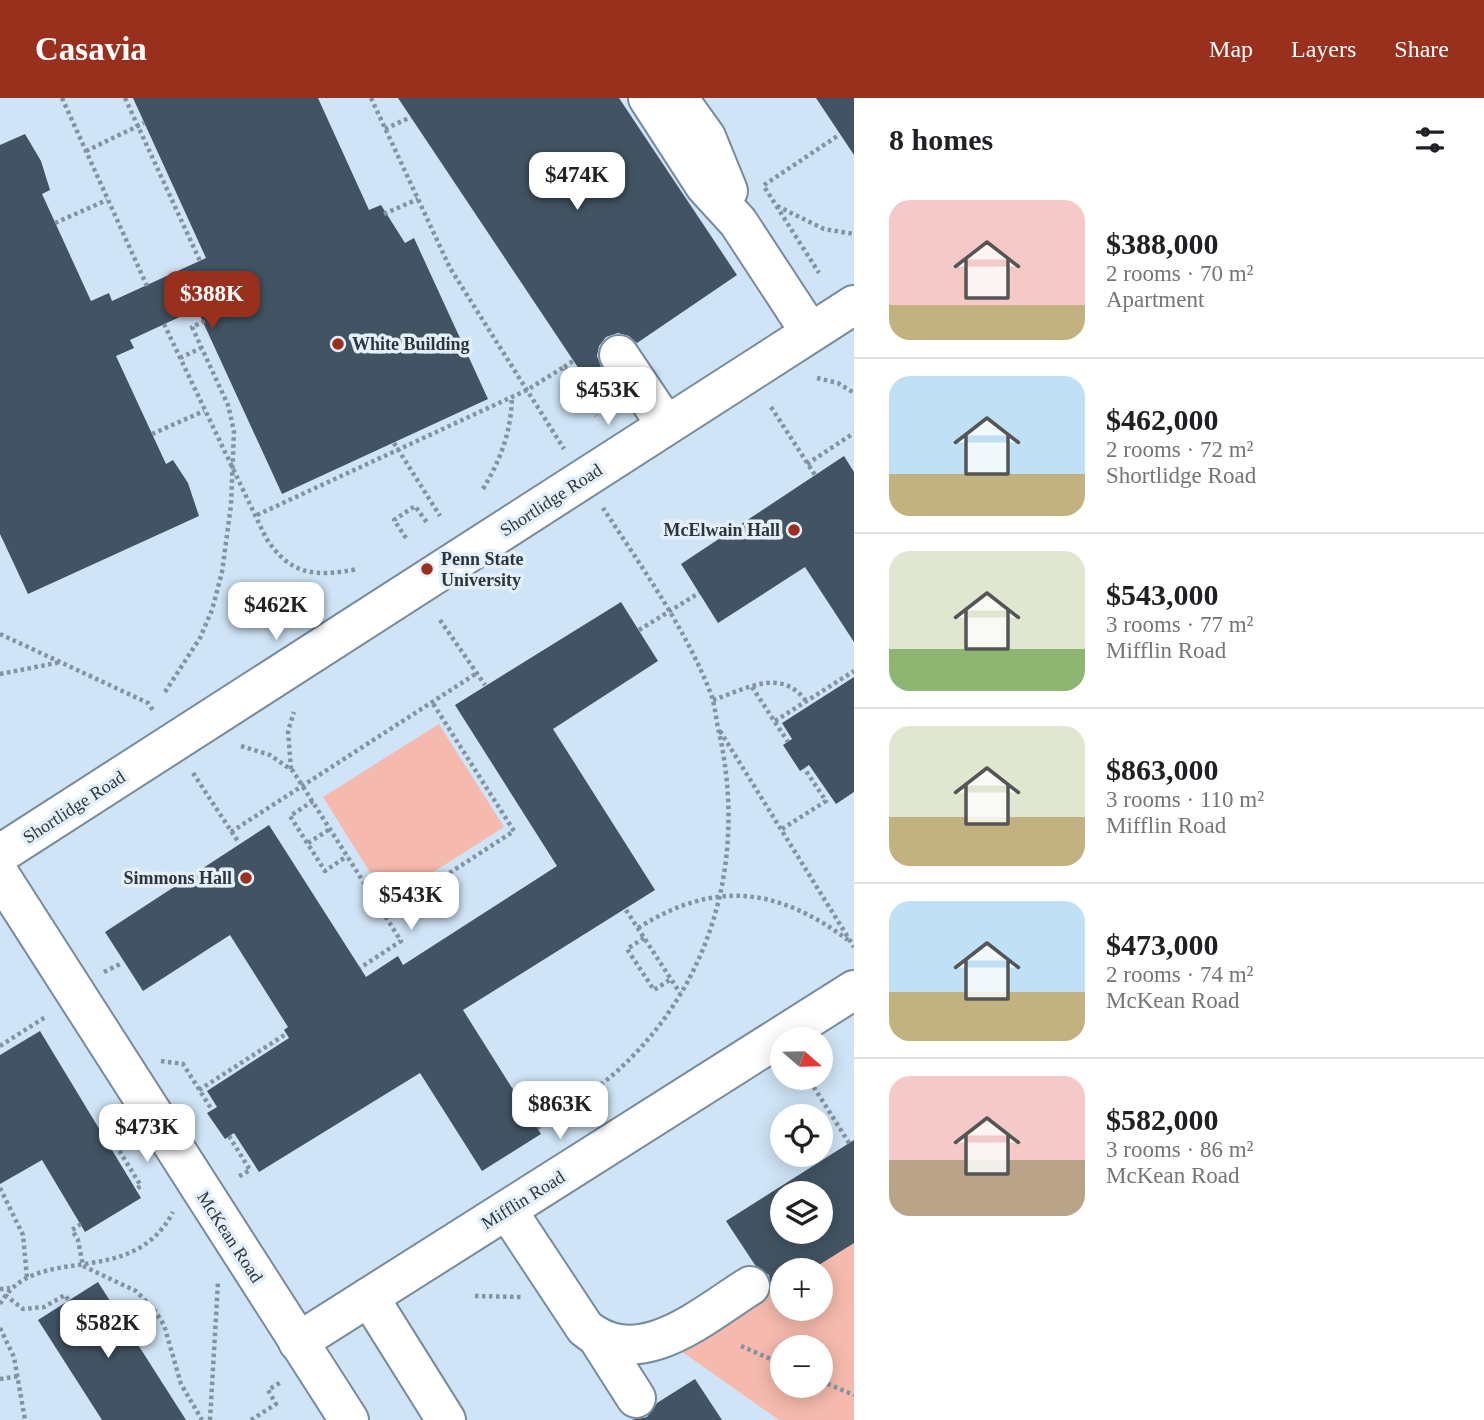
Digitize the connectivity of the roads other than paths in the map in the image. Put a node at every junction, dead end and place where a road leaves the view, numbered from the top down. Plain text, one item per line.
1 (648, 98) edge
2 (678, 98) edge
3 (738, 222) junction
4 (854, 304) edge
5 (810, 332) junction
6 (619, 355) dead end
7 (666, 425) junction
8 (0, 854) edge
9 (0, 875) edge
10 (854, 990) edge
11 (507, 1210) junction
12 (750, 1286) dead end
13 (369, 1297) junction
14 (599, 1340) junction
15 (298, 1342) junction
16 (636, 1398) dead end
17 (349, 1420) edge
18 (446, 1420) edge

1 - 3 street
2 - 3 street
3 - 5 street
4 - 5 street, Shortlidge Road
5 - 7 street, Shortlidge Road
6 - 7 street
7 - 8 street, Shortlidge Road
9 - 15 street, McKean Road
10 - 11 street, Mifflin Road
11 - 13 street, Mifflin Road
11 - 14 street
12 - 14 street
13 - 15 street, Mifflin Road
13 - 18 street
14 - 16 street
15 - 17 street, McKean Road

